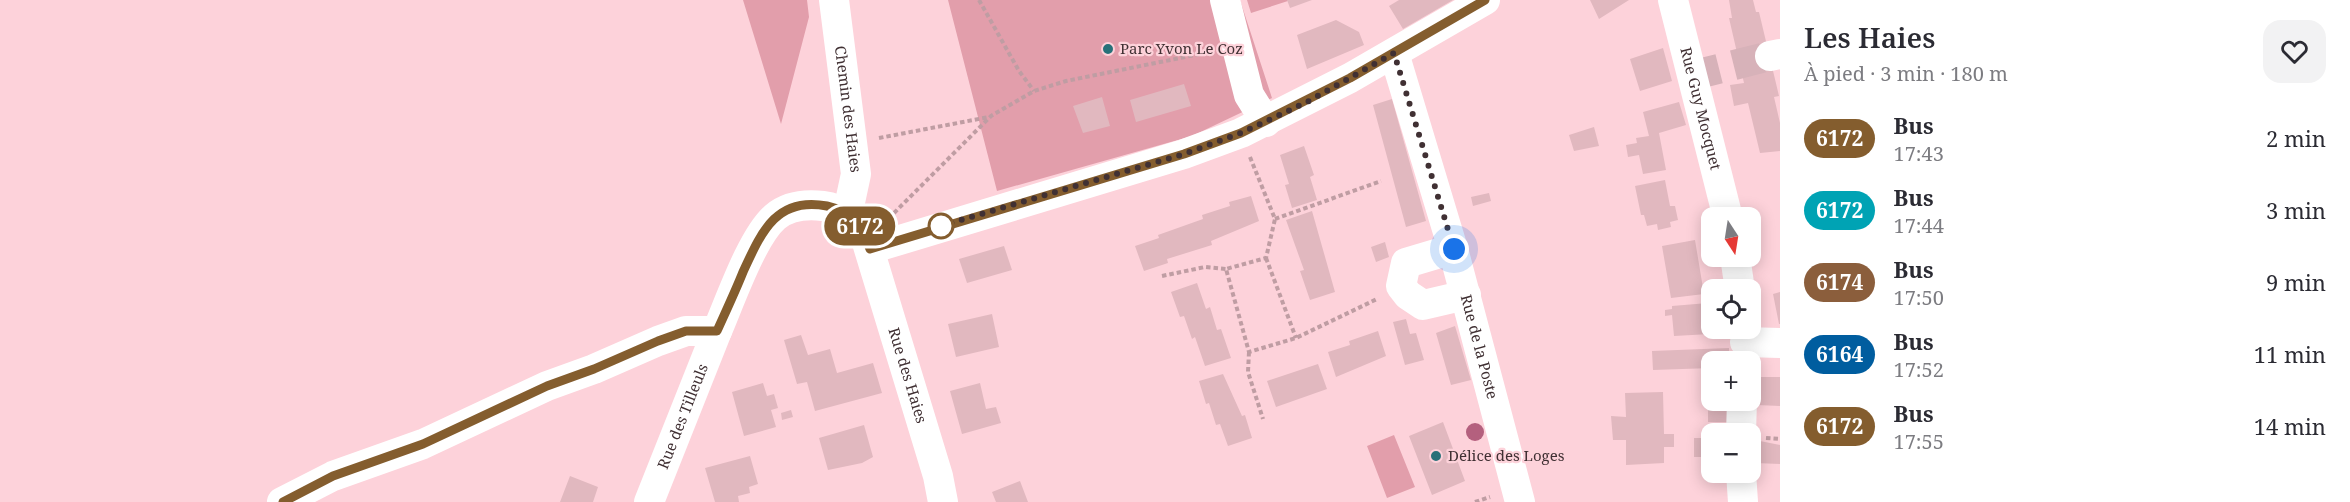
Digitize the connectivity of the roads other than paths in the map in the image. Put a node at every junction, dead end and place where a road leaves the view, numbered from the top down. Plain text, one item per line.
1 (834, 0) edge
2 (1225, 0) edge
3 (1485, 0) edge
4 (1673, 0) edge
5 (1394, 53) junction
6 (1253, 127) junction
7 (1725, 207) edge
8 (848, 216) junction
9 (870, 249) junction
10 (1454, 249) junction
11 (1466, 295) junction
12 (717, 331) junction
13 (1780, 343) edge
14 (1744, 344) edge
15 (1742, 483) edge
16 (282, 502) edge
17 (649, 502) edge
18 (943, 502) edge
19 (1520, 502) edge
20 (1743, 502) edge

1 - 8 street, Chemin des Haies
2 - 6 street
3 - 5 street
4 - 7 street, Rue Guy Mocquet
5 - 6 street
5 - 10 street, Rue de la Poste
6 - 9 street
8 - 9 street, Rue des Haies
8 - 12 street, Rue des Tilleuls
9 - 18 street, Rue des Haies
10 - 11 street, Rue de la Poste
10 - 11 street
11 - 19 street, Rue de la Poste
12 - 16 street
12 - 17 street, Rue des Tilleuls
13 - 14 street
15 - 20 street

